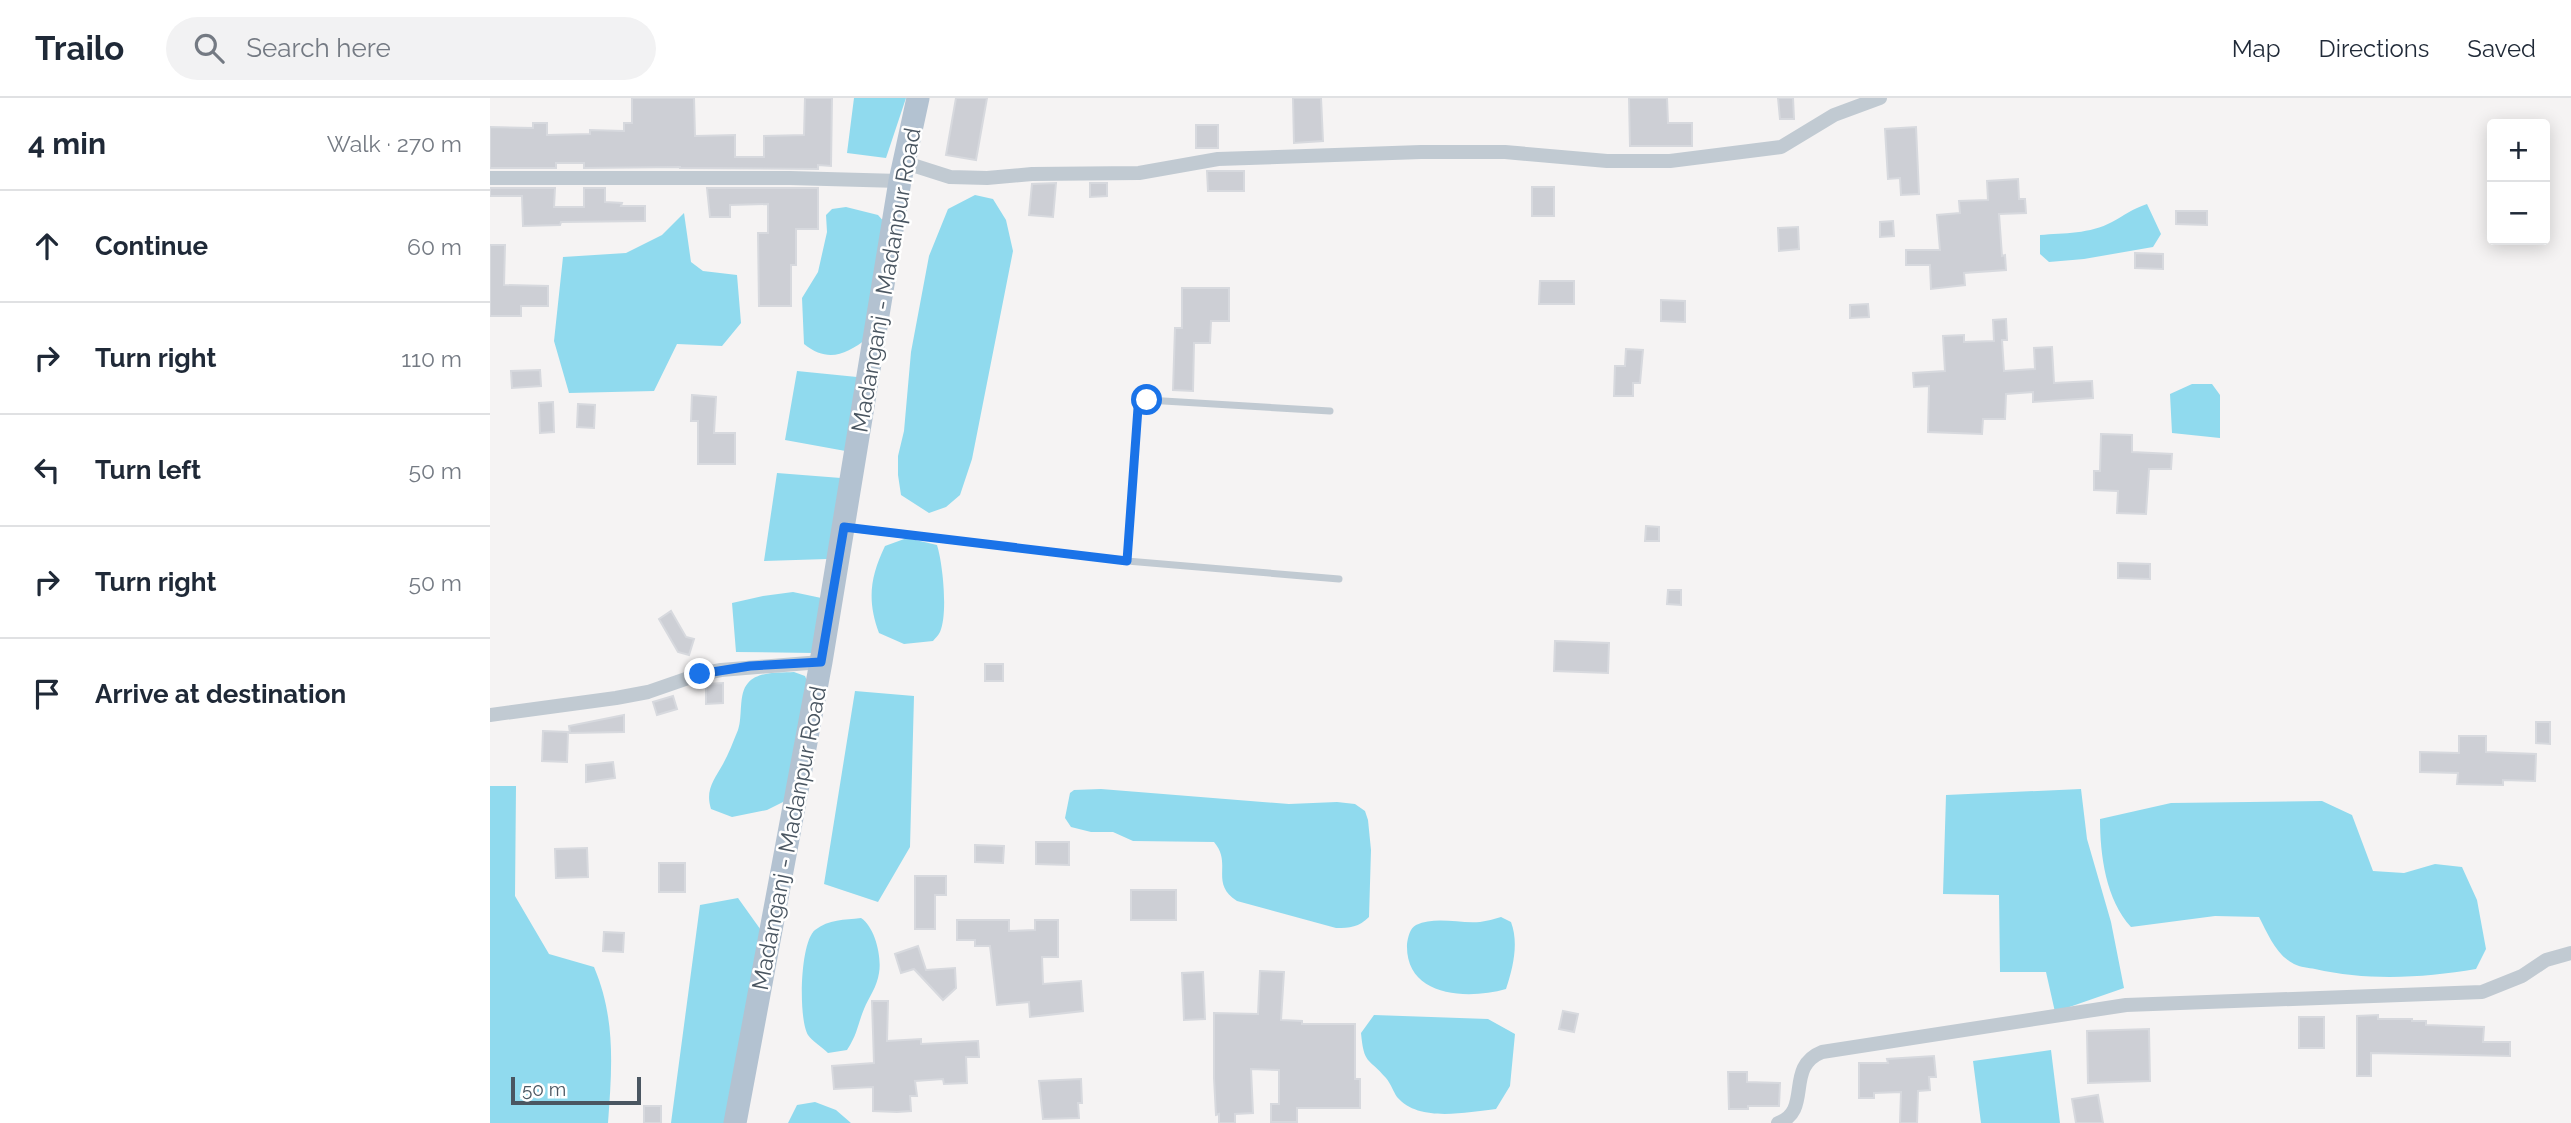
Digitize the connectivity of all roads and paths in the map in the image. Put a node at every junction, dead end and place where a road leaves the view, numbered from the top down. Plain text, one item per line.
1 (918, 98) edge
2 (1880, 98) edge
3 (903, 172) junction
4 (490, 178) edge
5 (1330, 411) dead end
6 (844, 527) junction
7 (1127, 561) junction
8 (1339, 579) dead end
9 (821, 662) junction
10 (490, 715) edge
11 (2571, 953) edge
12 (735, 1123) edge
13 (1778, 1123) edge

1 - 3 main road, Madanganj - Madanpur Road
2 - 3 street
3 - 4 street
3 - 6 main road, Madanganj - Madanpur Road
5 - 7 lane
6 - 7 lane
6 - 9 main road, Madanganj - Madanpur Road
7 - 8 lane
9 - 10 street
9 - 12 main road, Madanganj - Madanpur Road
11 - 13 street

